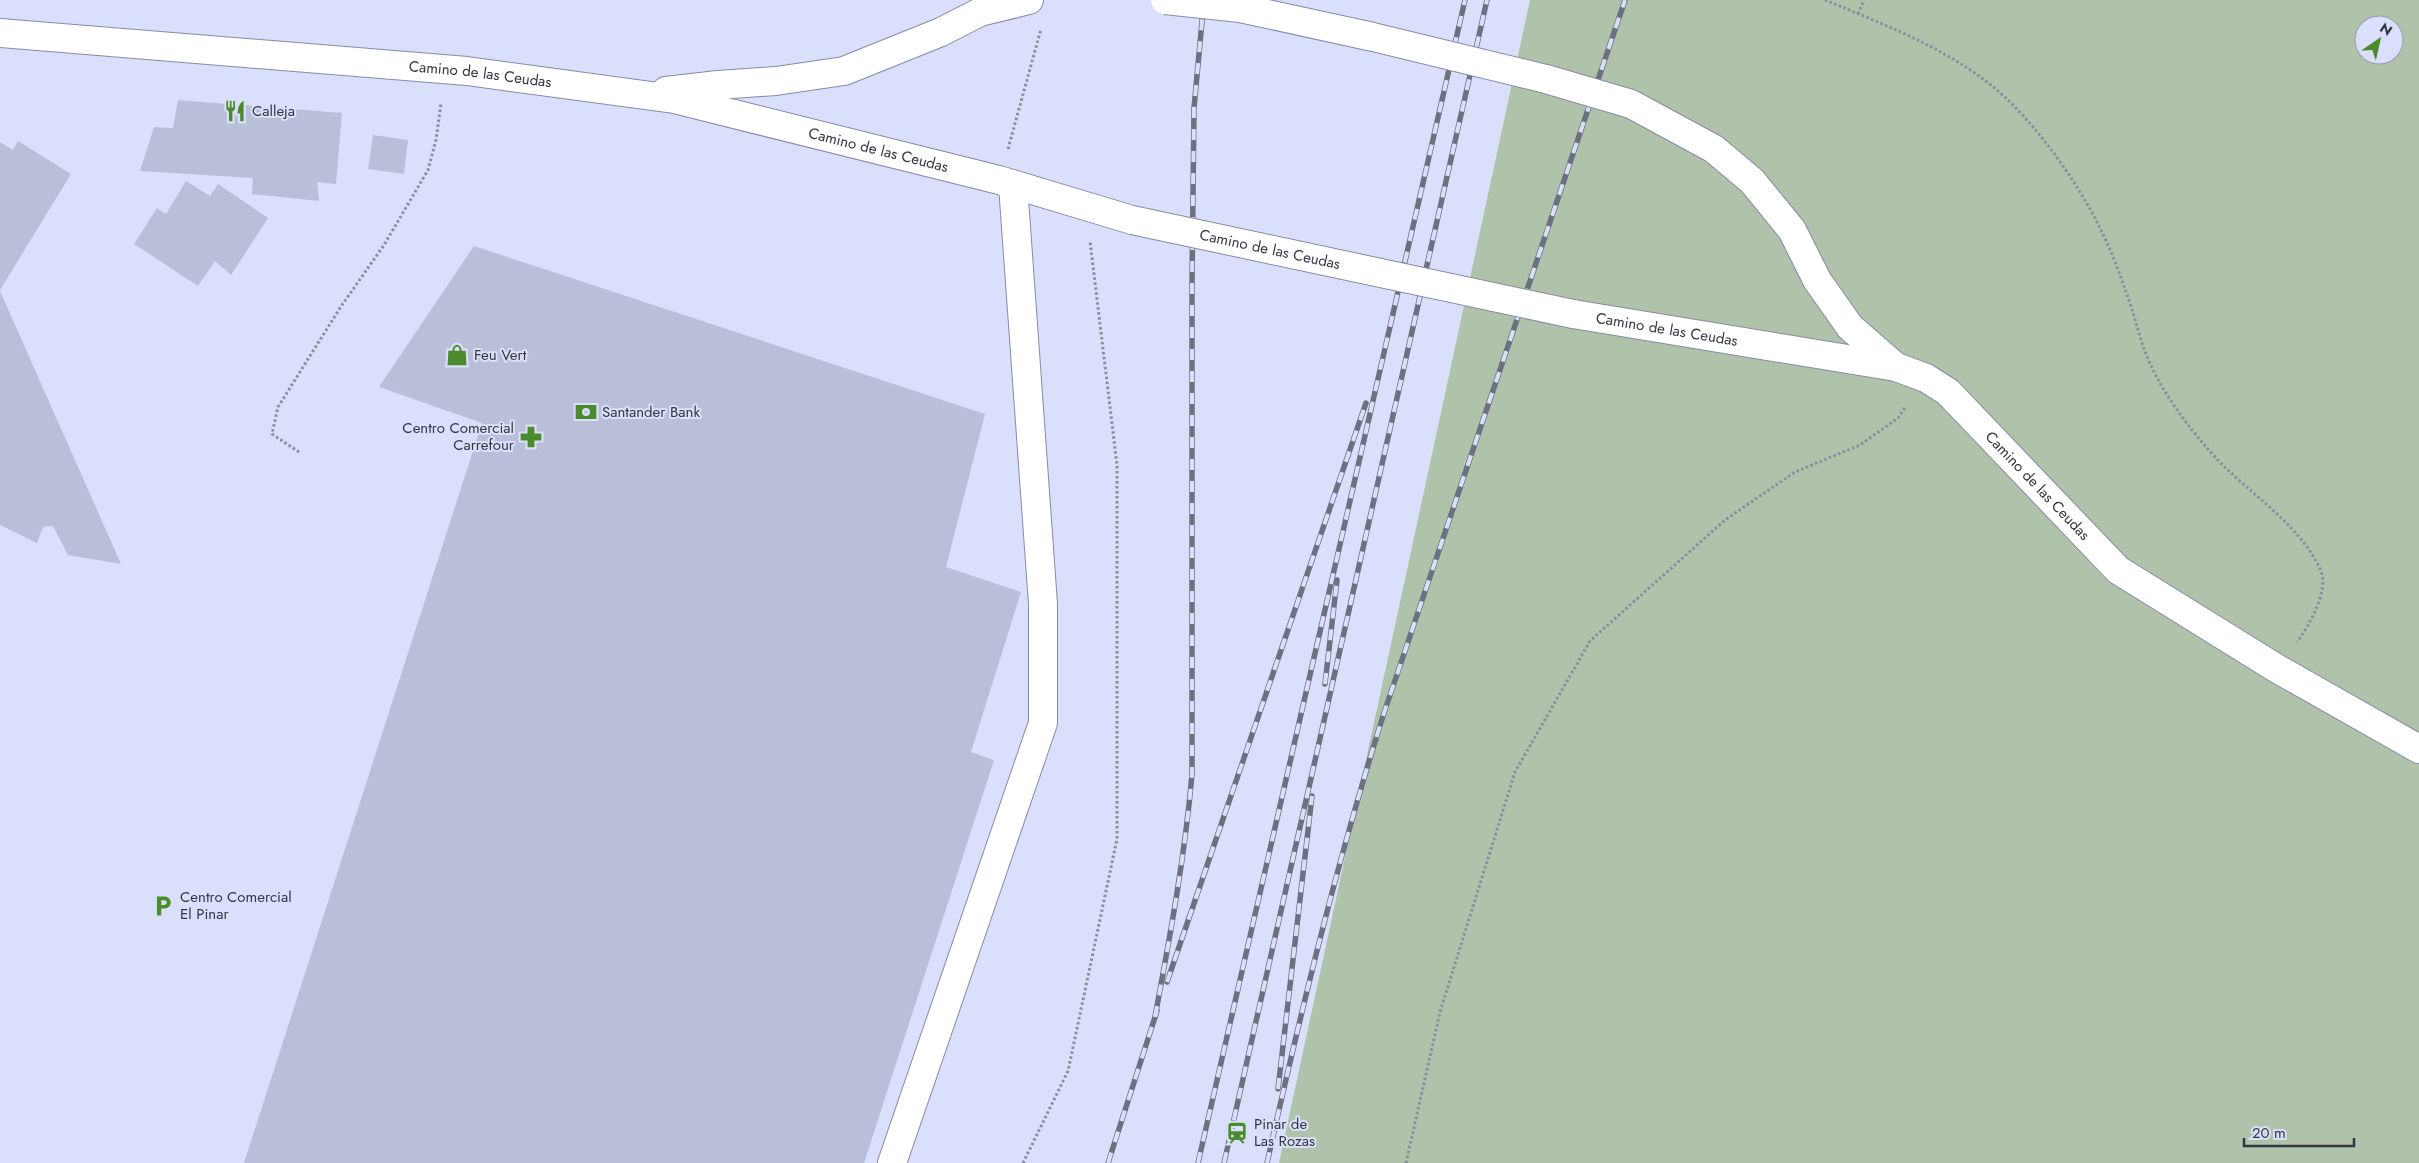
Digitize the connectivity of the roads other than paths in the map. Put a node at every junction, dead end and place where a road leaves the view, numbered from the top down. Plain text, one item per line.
1 (1029, 0) edge
2 (1165, 0) edge
3 (0, 33) edge
4 (639, 95) junction
5 (1006, 183) junction
6 (1896, 367) junction
7 (2419, 749) edge
8 (892, 1163) edge

1 - 4 street
2 - 6 street, bridge
3 - 4 street, Camino de las Ceudas
4 - 5 street, Camino de las Ceudas
5 - 6 street, Camino de las Ceudas, bridge
5 - 8 street
6 - 7 street, Camino de las Ceudas

